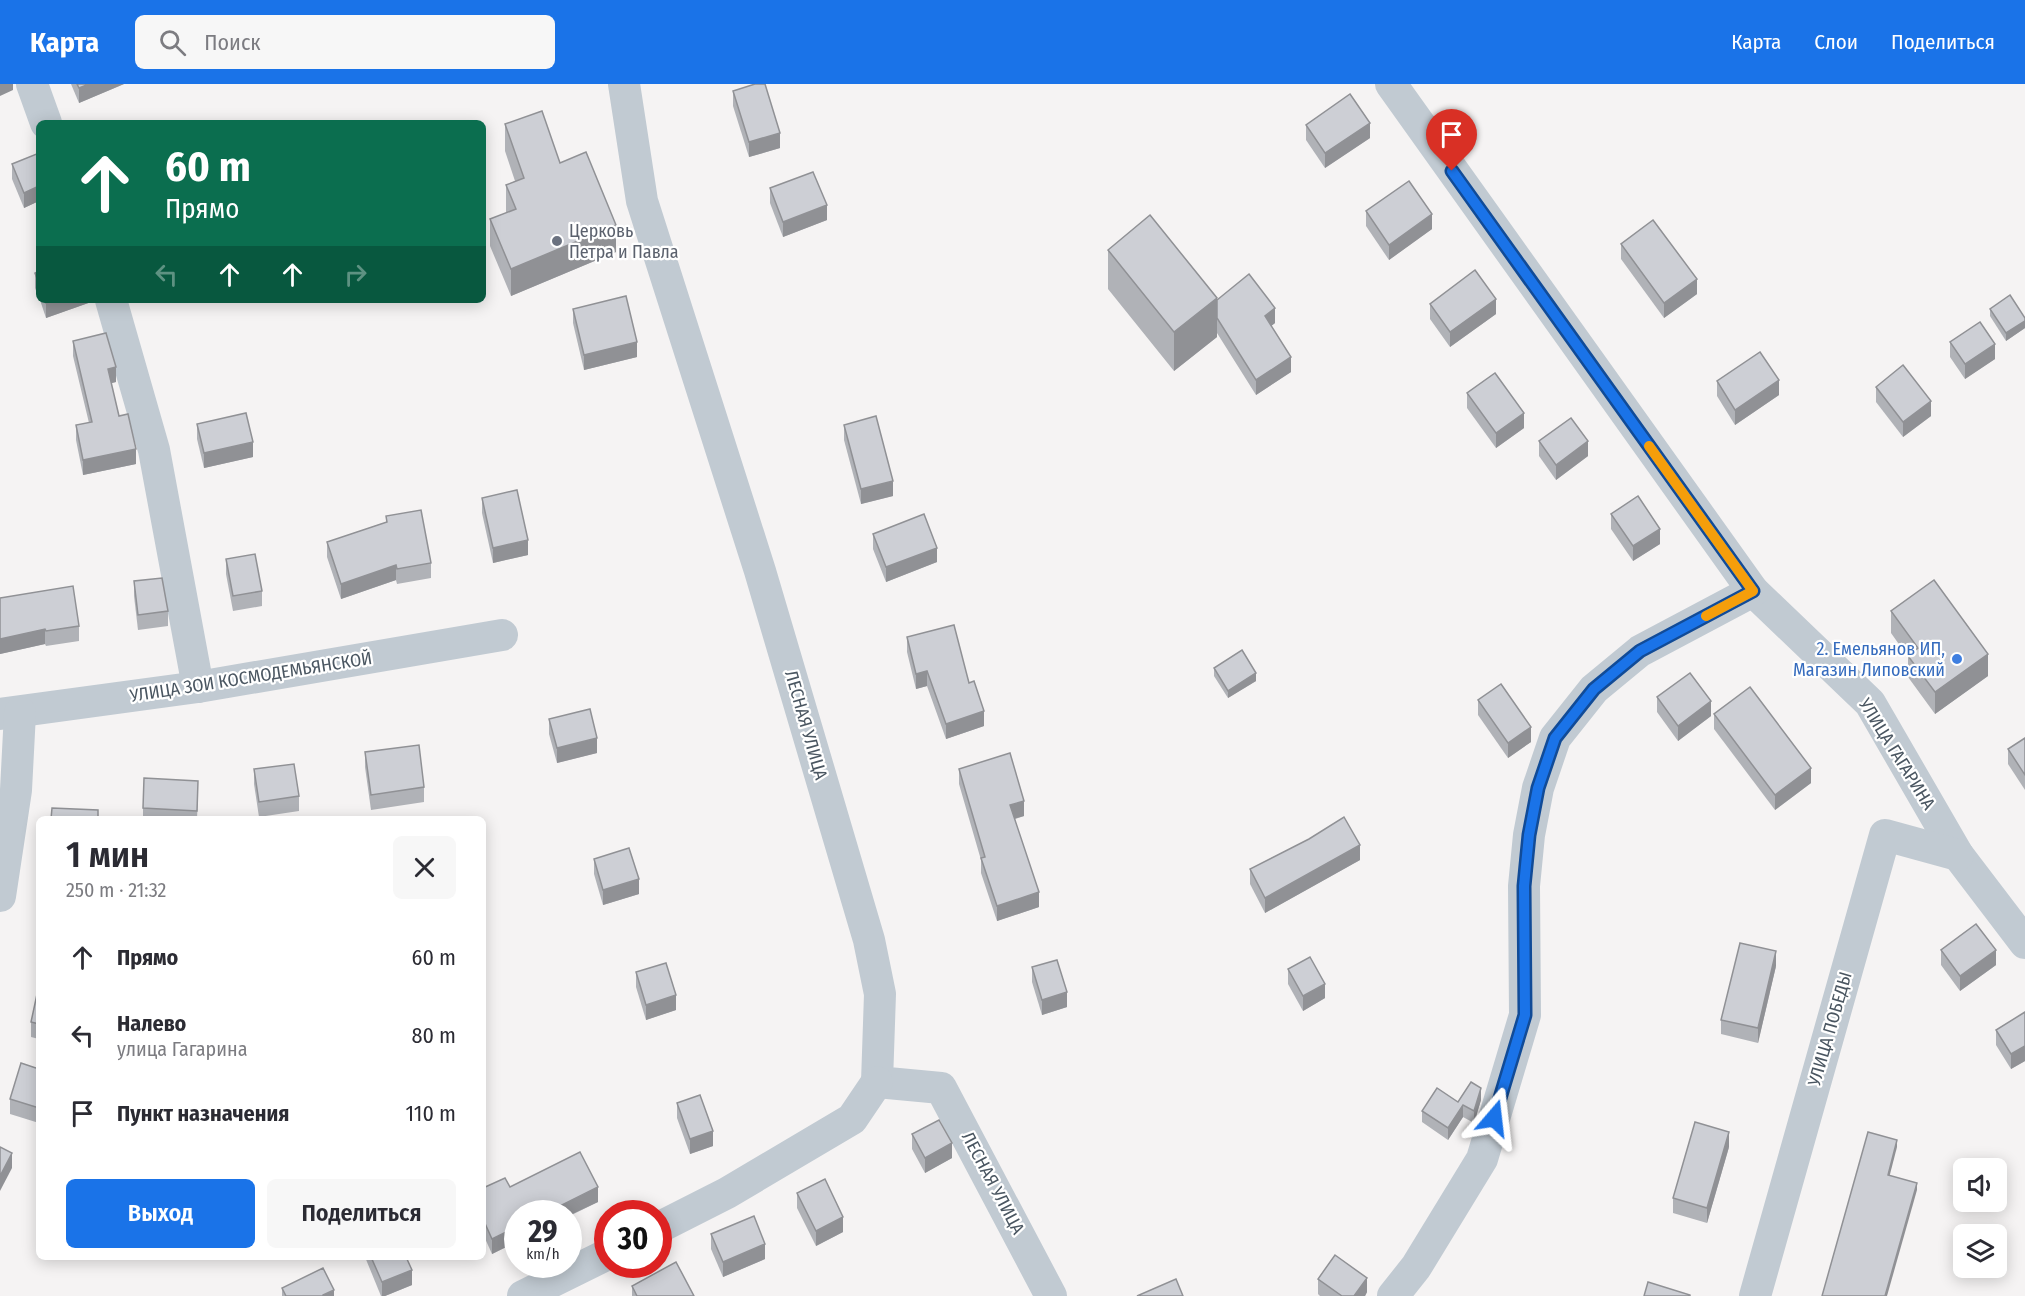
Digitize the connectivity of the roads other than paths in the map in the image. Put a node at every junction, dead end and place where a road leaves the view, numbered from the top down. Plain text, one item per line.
1 (32, 84) edge
2 (624, 84) edge
3 (1391, 84) edge
4 (45, 120) edge
5 (112, 303) edge
6 (1753, 591) junction
7 (502, 634) dead end
8 (198, 687) junction
9 (10, 713) edge
10 (1958, 855) junction
11 (0, 896) edge
12 (2025, 944) edge
13 (878, 1082) junction
14 (672, 1221) edge
15 (594, 1261) edge
16 (523, 1296) edge
17 (1052, 1296) edge
18 (1393, 1296) edge
19 (1755, 1296) edge

1 - 4 street
2 - 13 street, ЛЕСНАЯ УЛИЦА
3 - 6 street, УЛИЦА ГАГАРИНА
5 - 8 street
6 - 10 street, УЛИЦА ГАГАРИНА
6 - 18 street
7 - 8 street, УЛИЦА ЗОИ КОСМОДЕМЬЯНСКОЙ
8 - 9 street, УЛИЦА ЗОИ КОСМОДЕМЬЯНСКОЙ
9 - 11 street
10 - 12 street, УЛИЦА ГАГАРИНА
10 - 19 street, УЛИЦА ПОБЕДЫ
13 - 14 street
13 - 17 street, ЛЕСНАЯ УЛИЦА
15 - 16 street

